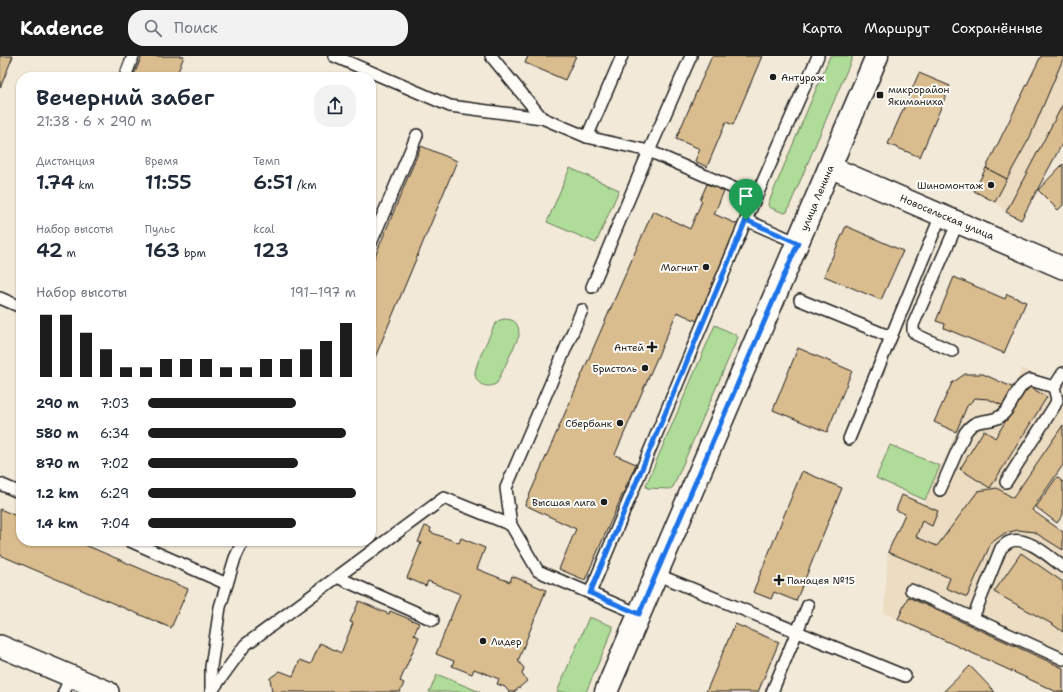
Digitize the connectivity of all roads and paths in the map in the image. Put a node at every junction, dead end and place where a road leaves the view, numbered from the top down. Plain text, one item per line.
1 (133, 56) edge
2 (334, 56) edge
3 (491, 56) edge
4 (622, 56) edge
5 (690, 56) edge
6 (818, 56) edge
7 (877, 56) edge
8 (127, 72) edge
9 (371, 72) edge
10 (376, 74) edge
11 (542, 118) junction
12 (417, 135) dead end
13 (587, 137) junction
14 (648, 151) junction
15 (830, 167) junction
16 (756, 198) junction
17 (950, 219) junction
18 (746, 220) junction
19 (376, 231) edge
20 (798, 243) junction
21 (1063, 268) edge
22 (592, 287) dead end
23 (0, 298) edge
24 (800, 300) dead end
25 (16, 305) edge
26 (582, 310) dead end
27 (891, 337) junction
28 (952, 351) dead end
29 (1063, 373) edge
30 (1054, 387) junction
31 (849, 439) dead end
32 (1006, 482) dead end
33 (0, 484) edge
34 (940, 490) dead end
35 (16, 491) edge
36 (511, 525) junction
37 (141, 546) edge
38 (241, 546) edge
39 (1063, 566) edge
40 (656, 574) junction
41 (337, 577) junction
42 (227, 584) junction
43 (911, 590) dead end
44 (590, 593) junction
45 (808, 605) dead end
46 (639, 614) junction
47 (972, 618) junction
48 (433, 620) dead end
49 (797, 632) junction
50 (0, 646) edge
51 (1063, 659) edge
52 (905, 676) dead end
53 (67, 684) edge
54 (108, 692) edge
55 (211, 692) edge
56 (606, 692) edge
57 (772, 692) edge

1 - 8 lane
2 - 9 lane
3 - 11 lane
4 - 13 lane
5 - 14 lane
6 - 16 lane
7 - 15 main road, улица Ленина
10 - 11 lane
11 - 13 lane
12 - 19 lane
13 - 14 lane
14 - 16 lane
14 - 22 lane
15 - 17 street, Новосельская улица
15 - 20 main road, улица Ленина
16 - 18 lane
17 - 21 street, Новосельская улица
17 - 27 lane
17 - 28 lane
18 - 20 lane
18 - 44 lane
20 - 40 main road, улица Ленина
23 - 25 lane
24 - 27 lane
26 - 36 lane
27 - 31 lane
29 - 30 lane
30 - 32 lane
30 - 34 lane
33 - 35 lane
36 - 41 lane
36 - 44 lane
37 - 42 lane
38 - 42 lane
39 - 47 lane
40 - 46 main road, улица Ленина
40 - 49 lane
41 - 48 lane
41 - 55 lane
42 - 55 lane
43 - 47 lane
44 - 46 lane
45 - 49 lane
46 - 56 main road, улица Ленина
47 - 51 lane
49 - 52 lane
49 - 57 lane
50 - 53 street
53 - 54 street

